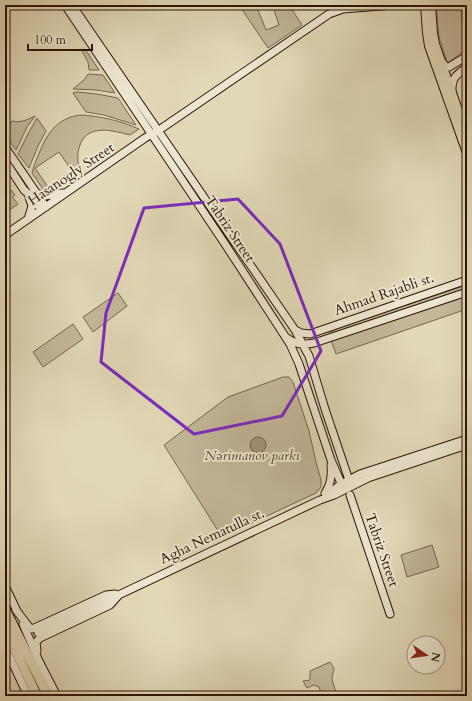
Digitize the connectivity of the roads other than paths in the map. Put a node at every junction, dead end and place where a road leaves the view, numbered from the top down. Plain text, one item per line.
1 (65, 5) edge
2 (72, 5) edge
3 (394, 5) edge
4 (425, 5) edge
5 (431, 5) edge
6 (467, 56) edge
7 (442, 62) junction
8 (454, 65) junction
9 (467, 67) edge
10 (460, 72) junction
11 (452, 92) junction
12 (158, 130) junction
13 (151, 134) junction
14 (467, 136) edge
15 (6, 152) edge
16 (467, 153) edge
17 (5, 161) edge
18 (26, 192) junction
19 (36, 193) junction
20 (65, 193) junction
21 (43, 208) junction
22 (28, 219) junction
23 (5, 235) edge
24 (467, 280) edge
25 (467, 292) edge
26 (295, 330) junction
27 (310, 334) junction
28 (286, 337) junction
29 (314, 343) junction
30 (303, 344) junction
31 (309, 356) junction
32 (299, 364) junction
33 (313, 369) junction
34 (331, 427) junction
35 (321, 431) junction
36 (467, 439) edge
37 (467, 445) edge
38 (331, 460) junction
39 (350, 483) junction
40 (345, 490) junction
41 (320, 500) junction
42 (5, 586) edge
43 (118, 595) junction
44 (5, 609) edge
45 (16, 610) junction
46 (390, 614) dead end
47 (5, 628) edge
48 (38, 633) tunnel mouth
49 (5, 647) edge
50 (5, 656) edge
51 (38, 658) junction
52 (12, 661) junction
53 (28, 696) edge
54 (37, 696) edge
55 (48, 696) edge
56 (57, 696) edge

1 - 13 main road, Tabriz Street
2 - 12 main road, Tabriz Street
3 - 12 main road
4 - 16 main road
5 - 7 main road
6 - 8 main road
7 - 8 main road
7 - 11 main road
8 - 10 main road
9 - 10 main road
10 - 11 main road
11 - 14 main road
12 - 13 main road, Hasanogly Street
12 - 26 main road, Tabriz Street
13 - 20 main road, Hasanogly Street
13 - 28 main road, Tabriz Street
15 - 19 main road
17 - 18 main road
18 - 21 main road
18 - 22 main road
19 - 20 main road
19 - 21 main road
20 - 21 main road, Hasanogly Street
21 - 22 main road, Hasanogly Street
22 - 23 main road, Hasanogly Street
24 - 27 main road, Ahmad Rajabli st.
25 - 29 main road, Ahmad Rajabli st.
26 - 27 main road
26 - 30 main road, Tabriz Street
27 - 30 main road
28 - 30 main road
28 - 32 main road, Tabriz Street
29 - 30 main road, Ahmad Rajabli st.
29 - 31 main road
30 - 31 main road, Tabriz Street
30 - 32 main road
31 - 33 main road
32 - 33 main road
32 - 35 main road, Tabriz Street
33 - 34 main road
34 - 35 main road
34 - 39 main road
35 - 38 main road, Tabriz Street
36 - 39 main road
37 - 39 main road
38 - 40 main road, Tabriz Street
38 - 41 main road
39 - 40 main road, Agha Nematulla st.
40 - 41 main road, Agha Nematulla st.
40 - 46 main road, Tabriz Street
41 - 43 main road, Agha Nematulla st.
42 - 45 main road
43 - 45 main road
43 - 48 main road
43 - 51 main road
44 - 55 highway
45 - 51 main road
47 - 54 highway
49 - 52 main road
50 - 52 main road
51 - 56 main road
52 - 53 main road

